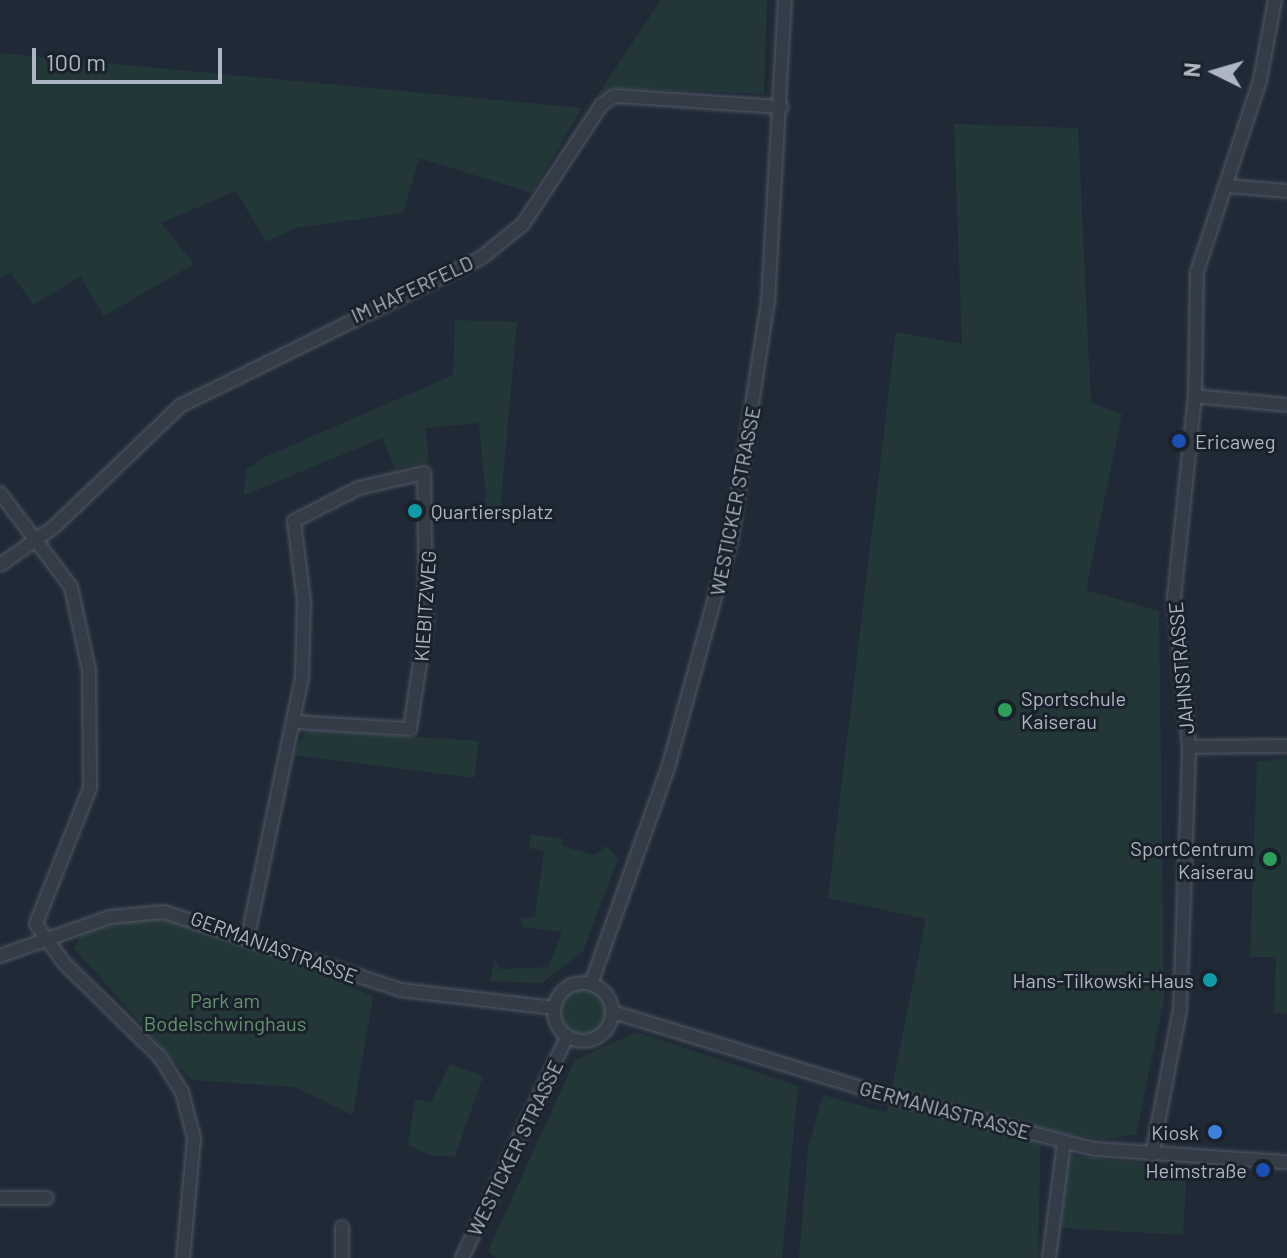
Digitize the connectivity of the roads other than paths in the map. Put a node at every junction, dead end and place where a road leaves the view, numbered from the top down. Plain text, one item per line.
1 (785, 0) edge
2 (1275, 0) edge
3 (782, 107) junction
4 (1227, 186) junction
5 (1287, 191) edge
6 (1195, 396) junction
7 (1287, 405) edge
8 (0, 493) edge
9 (37, 540) junction
10 (0, 565) edge
11 (296, 722) junction
12 (1287, 746) edge
13 (1189, 747) junction
14 (248, 936) junction
15 (45, 941) junction
16 (0, 956) edge
17 (591, 984) junction
18 (554, 1008) junction
19 (613, 1012) junction
20 (567, 1037) junction
21 (1064, 1142) junction
22 (1152, 1155) junction
23 (1287, 1162) edge
24 (0, 1198) edge
25 (47, 1198) dead end
26 (342, 1227) dead end
27 (183, 1258) edge
28 (342, 1258) edge
29 (462, 1258) edge
30 (1049, 1258) edge

1 - 3 street, WESTICKER STRASSE
2 - 4 street, JAHNSTRASSE
3 - 9 street, IM HAFERFELD
3 - 17 street, WESTICKER STRASSE
4 - 5 street
4 - 6 street, JAHNSTRASSE
6 - 7 street
6 - 13 street, JAHNSTRASSE
8 - 9 street
9 - 10 street
9 - 15 street
11 - 11 street, KIEBITZWEG
11 - 14 street, KIEBITZWEG
12 - 13 street
13 - 22 street, JAHNSTRASSE
14 - 15 street, GERMANIASTRASSE
14 - 18 street, GERMANIASTRASSE
15 - 16 street, GERMANIASTRASSE
15 - 27 street
17 - 18 street
17 - 19 street
18 - 20 street
19 - 20 street
19 - 21 street, GERMANIASTRASSE
20 - 29 street, WESTICKER STRASSE
21 - 22 street, GERMANIASTRASSE
21 - 30 street
22 - 23 street, GERMANIASTRASSE
24 - 25 street
26 - 28 street

